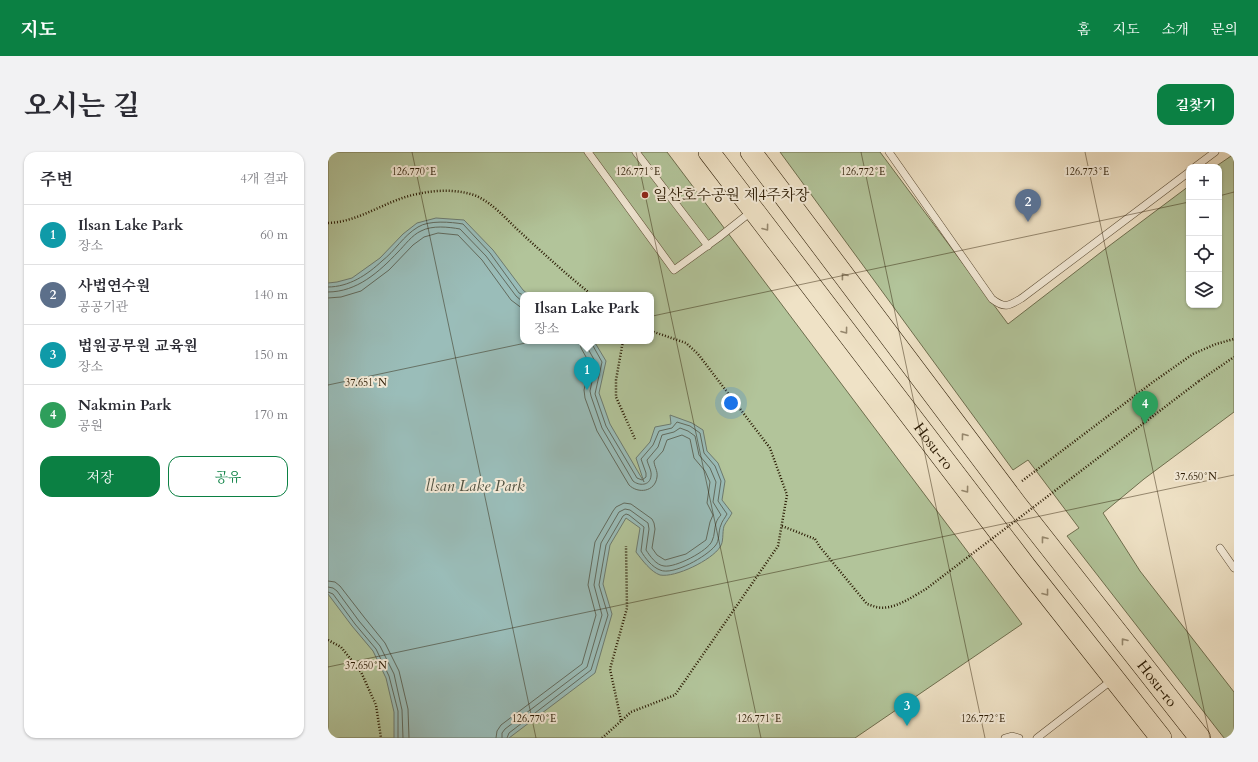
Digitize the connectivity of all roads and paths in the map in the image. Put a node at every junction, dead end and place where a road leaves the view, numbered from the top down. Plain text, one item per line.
1 (588, 152) edge
2 (636, 152) edge
3 (709, 152) edge
4 (751, 152) edge
5 (889, 152) edge
6 (1215, 152) edge
7 (1199, 164) edge
8 (1186, 174) edge
9 (753, 210) junction
10 (328, 223) edge
11 (708, 246) junction
12 (588, 292) edge
13 (654, 332) edge
14 (1234, 338) edge
15 (622, 344) edge
16 (1234, 357) edge
17 (635, 439) dead end
18 (1019, 484) dead end
19 (782, 526) junction
20 (626, 546) dead end
21 (1220, 548) dead end
22 (1234, 568) edge
23 (328, 640) edge
24 (1114, 679) junction
25 (621, 721) junction
26 (381, 738) edge
27 (602, 738) edge
28 (1005, 738) edge
29 (1019, 738) edge
30 (1037, 738) edge
31 (1161, 738) edge
32 (1200, 738) edge

1 - 11 lane
2 - 11 lane
3 - 9 main road, Hosu-ro
32 -> 4 main road, Hosu-ro
5 - 8 lane
6 - 7 lane
9 - 11 lane
9 -> 24 main road, Hosu-ro
10 - 12 path
13 - 19 path
14 - 18 path
15 - 17 path
16 - 19 path, bridge
19 - 25 path
20 - 25 path
21 - 22 lane
23 - 26 path
24 - 30 lane
24 - 31 main road, Hosu-ro
25 - 27 path
28 - 29 lane

